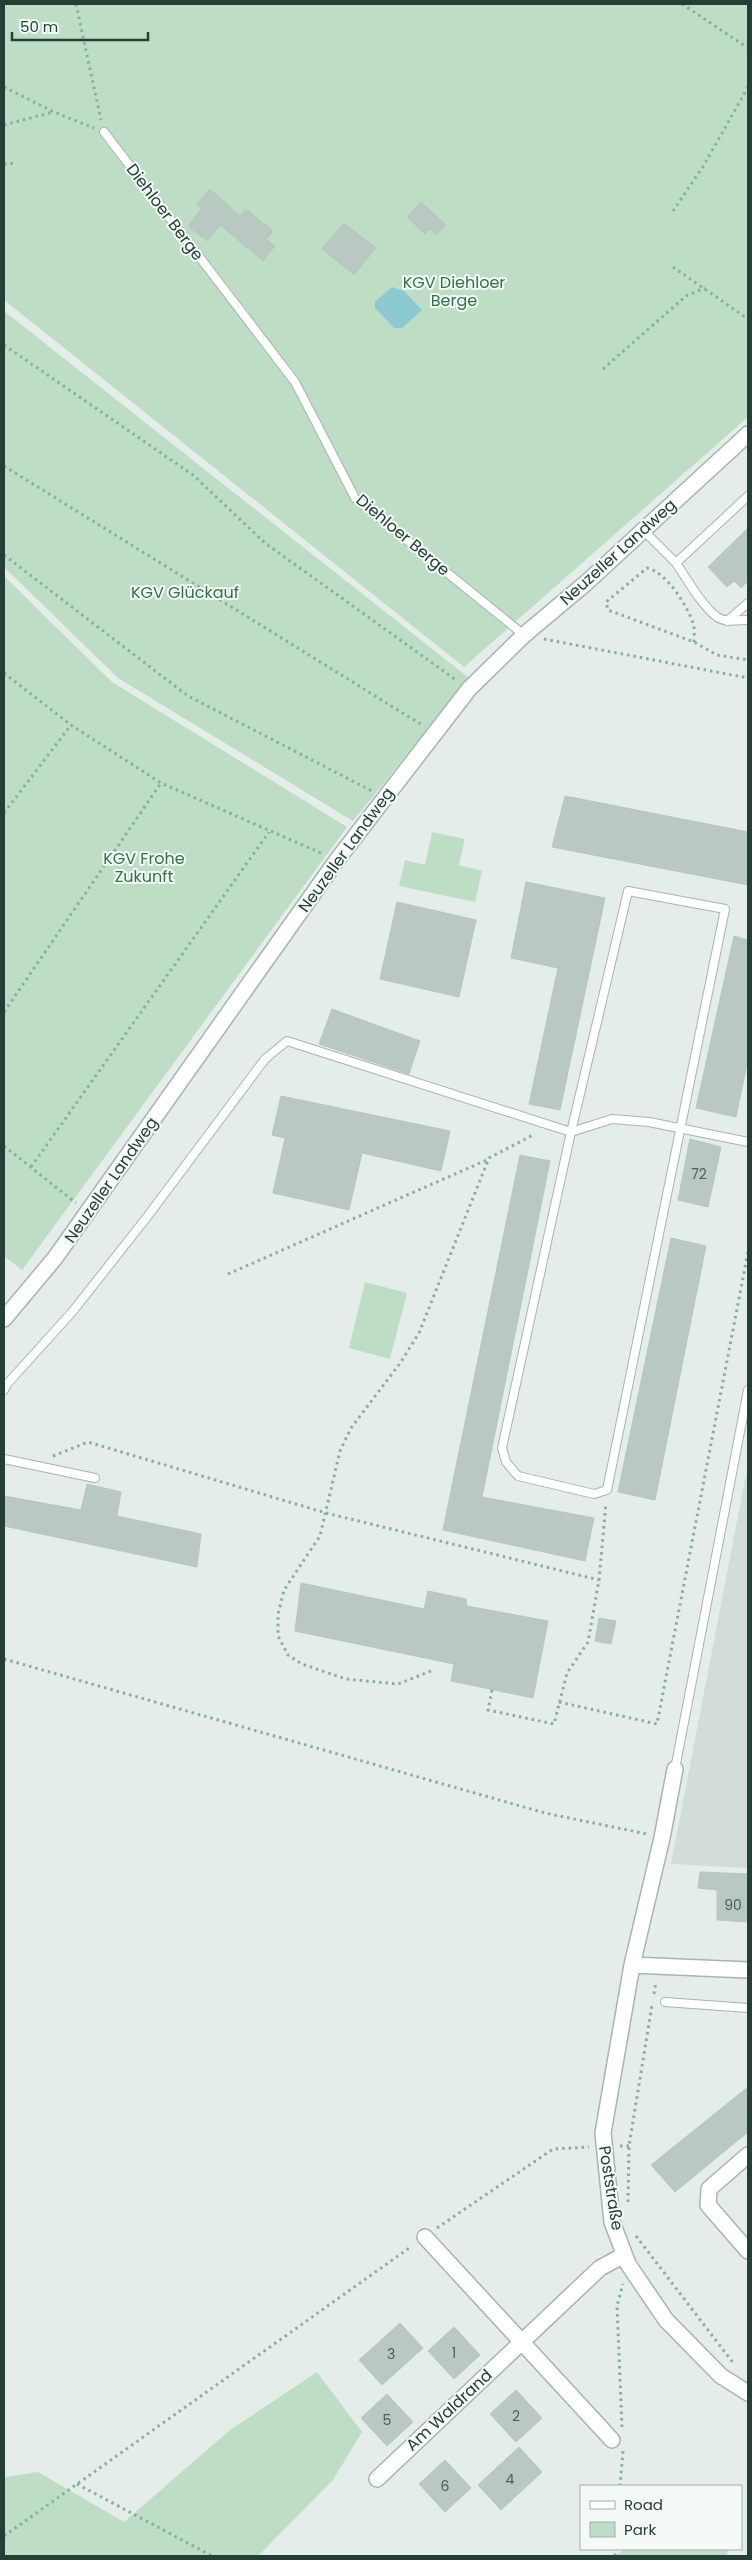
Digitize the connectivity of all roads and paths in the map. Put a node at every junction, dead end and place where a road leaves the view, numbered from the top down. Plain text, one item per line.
1 (76, 4) edge
2 (682, 4) edge
3 (748, 48) edge
4 (4, 87) edge
5 (748, 87) edge
6 (54, 112) junction
7 (4, 125) edge
8 (104, 132) junction
9 (16, 163) dead end
10 (4, 164) edge
11 (673, 211) dead end
12 (673, 267) dead end
13 (705, 288) junction
14 (748, 319) edge
15 (4, 344) edge
16 (602, 369) dead end
17 (748, 434) edge
18 (4, 466) edge
19 (748, 496) edge
20 (644, 531) junction
21 (4, 555) edge
22 (676, 563) junction
23 (748, 602) edge
24 (748, 620) edge
25 (727, 621) junction
26 (524, 635) junction
27 (694, 642) junction
28 (748, 660) edge
29 (4, 673) edge
30 (748, 678) edge
31 (469, 689) junction
32 (71, 725) junction
33 (434, 732) junction
34 (162, 784) junction
35 (384, 797) junction
36 (4, 813) edge
37 (269, 832) junction
38 (337, 860) junction
39 (4, 1012) edge
40 (551, 1126) junction
41 (679, 1128) junction
42 (571, 1132) junction
43 (748, 1142) edge
44 (4, 1146) edge
45 (489, 1158) junction
46 (31, 1167) junction
47 (88, 1212) junction
48 (748, 1252) edge
49 (228, 1274) dead end
50 (4, 1319) edge
51 (4, 1390) edge
52 (748, 1390) edge
53 (4, 1459) edge
54 (30, 1466) junction
55 (95, 1478) dead end
56 (607, 1490) junction
57 (326, 1513) junction
58 (599, 1580) junction
59 (4, 1659) edge
60 (431, 1671) dead end
61 (492, 1690) dead end
62 (559, 1702) junction
63 (675, 1769) joint
64 (662, 1838) junction
65 (632, 1964) junction
66 (659, 1966) junction
67 (748, 1970) edge
68 (666, 2002) dead end
69 (748, 2008) edge
70 (604, 2146) junction
71 (629, 2146) junction
72 (748, 2155) edge
73 (628, 2205) dead end
74 (634, 2233) dead end
75 (425, 2236) junction
76 (748, 2251) edge
77 (626, 2259) junction
78 (522, 2342) junction
79 (736, 2366) dead end
80 (748, 2393) edge
81 (619, 2437) junction
82 (377, 2479) dead end
83 (77, 2484) junction
84 (620, 2485) edge
85 (4, 2536) edge
86 (212, 2556) edge

1 - 8 path
2 - 3 path
4 - 6 path
5 - 11 path
6 - 7 path
6 - 8 path
8 - 26 lane, Diehloer Berge
9 - 10 path
12 - 13 path
13 - 14 path
13 - 16 path
15 - 31 path
17 - 20 street, Neuzeller Landweg
18 - 33 path
19 - 22 lane
20 - 22 lane
20 - 26 street, Neuzeller Landweg
21 - 35 path
22 - 25 lane
23 - 25 lane
24 - 25 lane
26 - 30 path
26 - 31 street, Neuzeller Landweg
27 - 27 path
27 - 28 path
29 - 32 path
31 - 33 street, Neuzeller Landweg
32 - 34 path
32 - 36 path
33 - 35 street, Neuzeller Landweg
34 - 37 path
34 - 39 path
35 - 38 street, Neuzeller Landweg
37 - 38 path
37 - 46 path
38 - 47 street, Neuzeller Landweg
40 - 42 lane
40 - 45 path
40 - 51 lane
41 - 42 lane
41 - 42 lane
41 - 43 lane
41 - 56 lane
42 - 56 lane
44 - 46 path
45 - 49 path
45 - 57 path
46 - 47 path
47 - 50 street, Neuzeller Landweg
48 - 62 path
52 - 63 lane
53 - 54 lane
54 - 55 lane
54 - 57 path
56 - 58 path
57 - 58 path
57 - 60 path
58 - 62 path
59 - 64 path
61 - 62 path
63 - 64 street, Poststraße
64 - 65 street, Poststraße
65 - 66 street
65 - 70 street, Poststraße
66 - 67 street
66 - 71 path
68 - 69 lane
70 - 71 path
70 - 75 path
70 - 77 street, Poststraße
71 - 73 path
72 - 76 street
74 - 79 path
75 - 78 street
75 - 83 path
77 - 78 street, Am Waldrand
77 - 80 street, Poststraße
77 - 81 path
78 - 81 street
78 - 82 street, Am Waldrand
81 - 84 path
83 - 85 path
83 - 86 path

